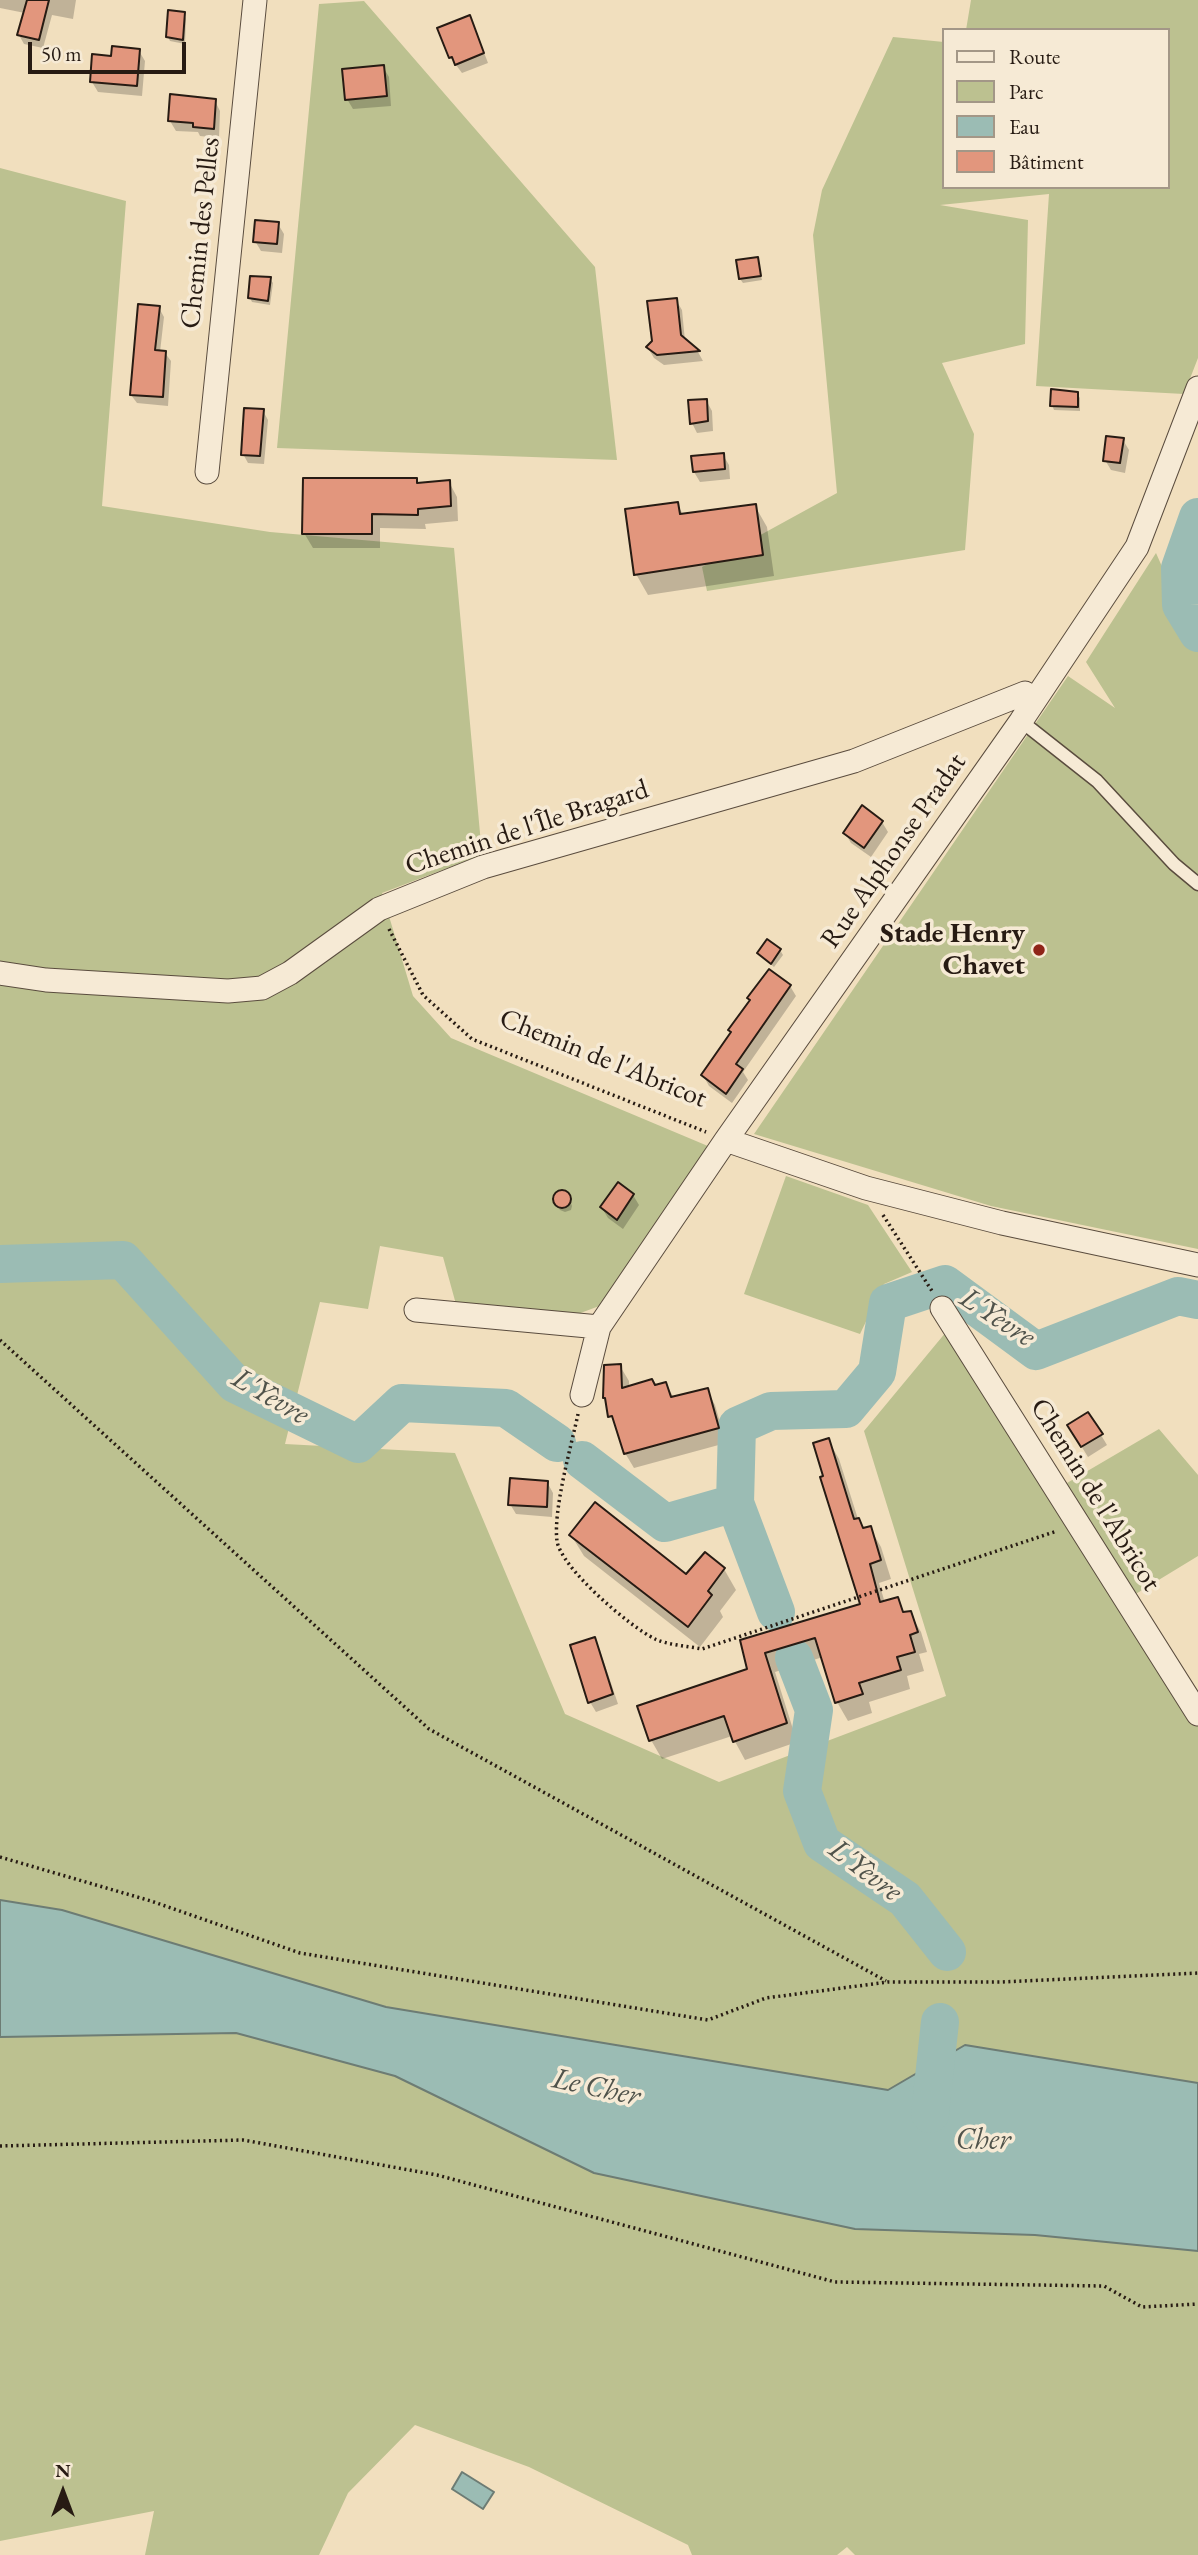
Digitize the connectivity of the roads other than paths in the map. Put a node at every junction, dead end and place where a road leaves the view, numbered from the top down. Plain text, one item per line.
1 (255, 0) edge
2 (1198, 388) edge
3 (206, 472) dead end
4 (1035, 700) junction
5 (1021, 721) junction
6 (1198, 884) edge
7 (0, 973) edge
8 (726, 1140) junction
9 (1198, 1265) edge
10 (942, 1308) road end
11 (416, 1310) dead end
12 (599, 1327) junction
13 (582, 1395) road end
14 (1198, 1714) edge

1 - 3 street, Chemin des Pelles
2 - 4 street, Rue Alphonse Pradat
4 - 5 street, Rue Alphonse Pradat
4 - 7 street, Chemin de l'Île Bragard
5 - 6 lane
5 - 8 street, Rue Alphonse Pradat
8 - 9 street, Chemin de l'Abricot
8 - 12 street, Rue Alphonse Pradat
10 - 14 street, Chemin de l'Abricot
11 - 12 street
12 - 13 street, Rue Alphonse Pradat

